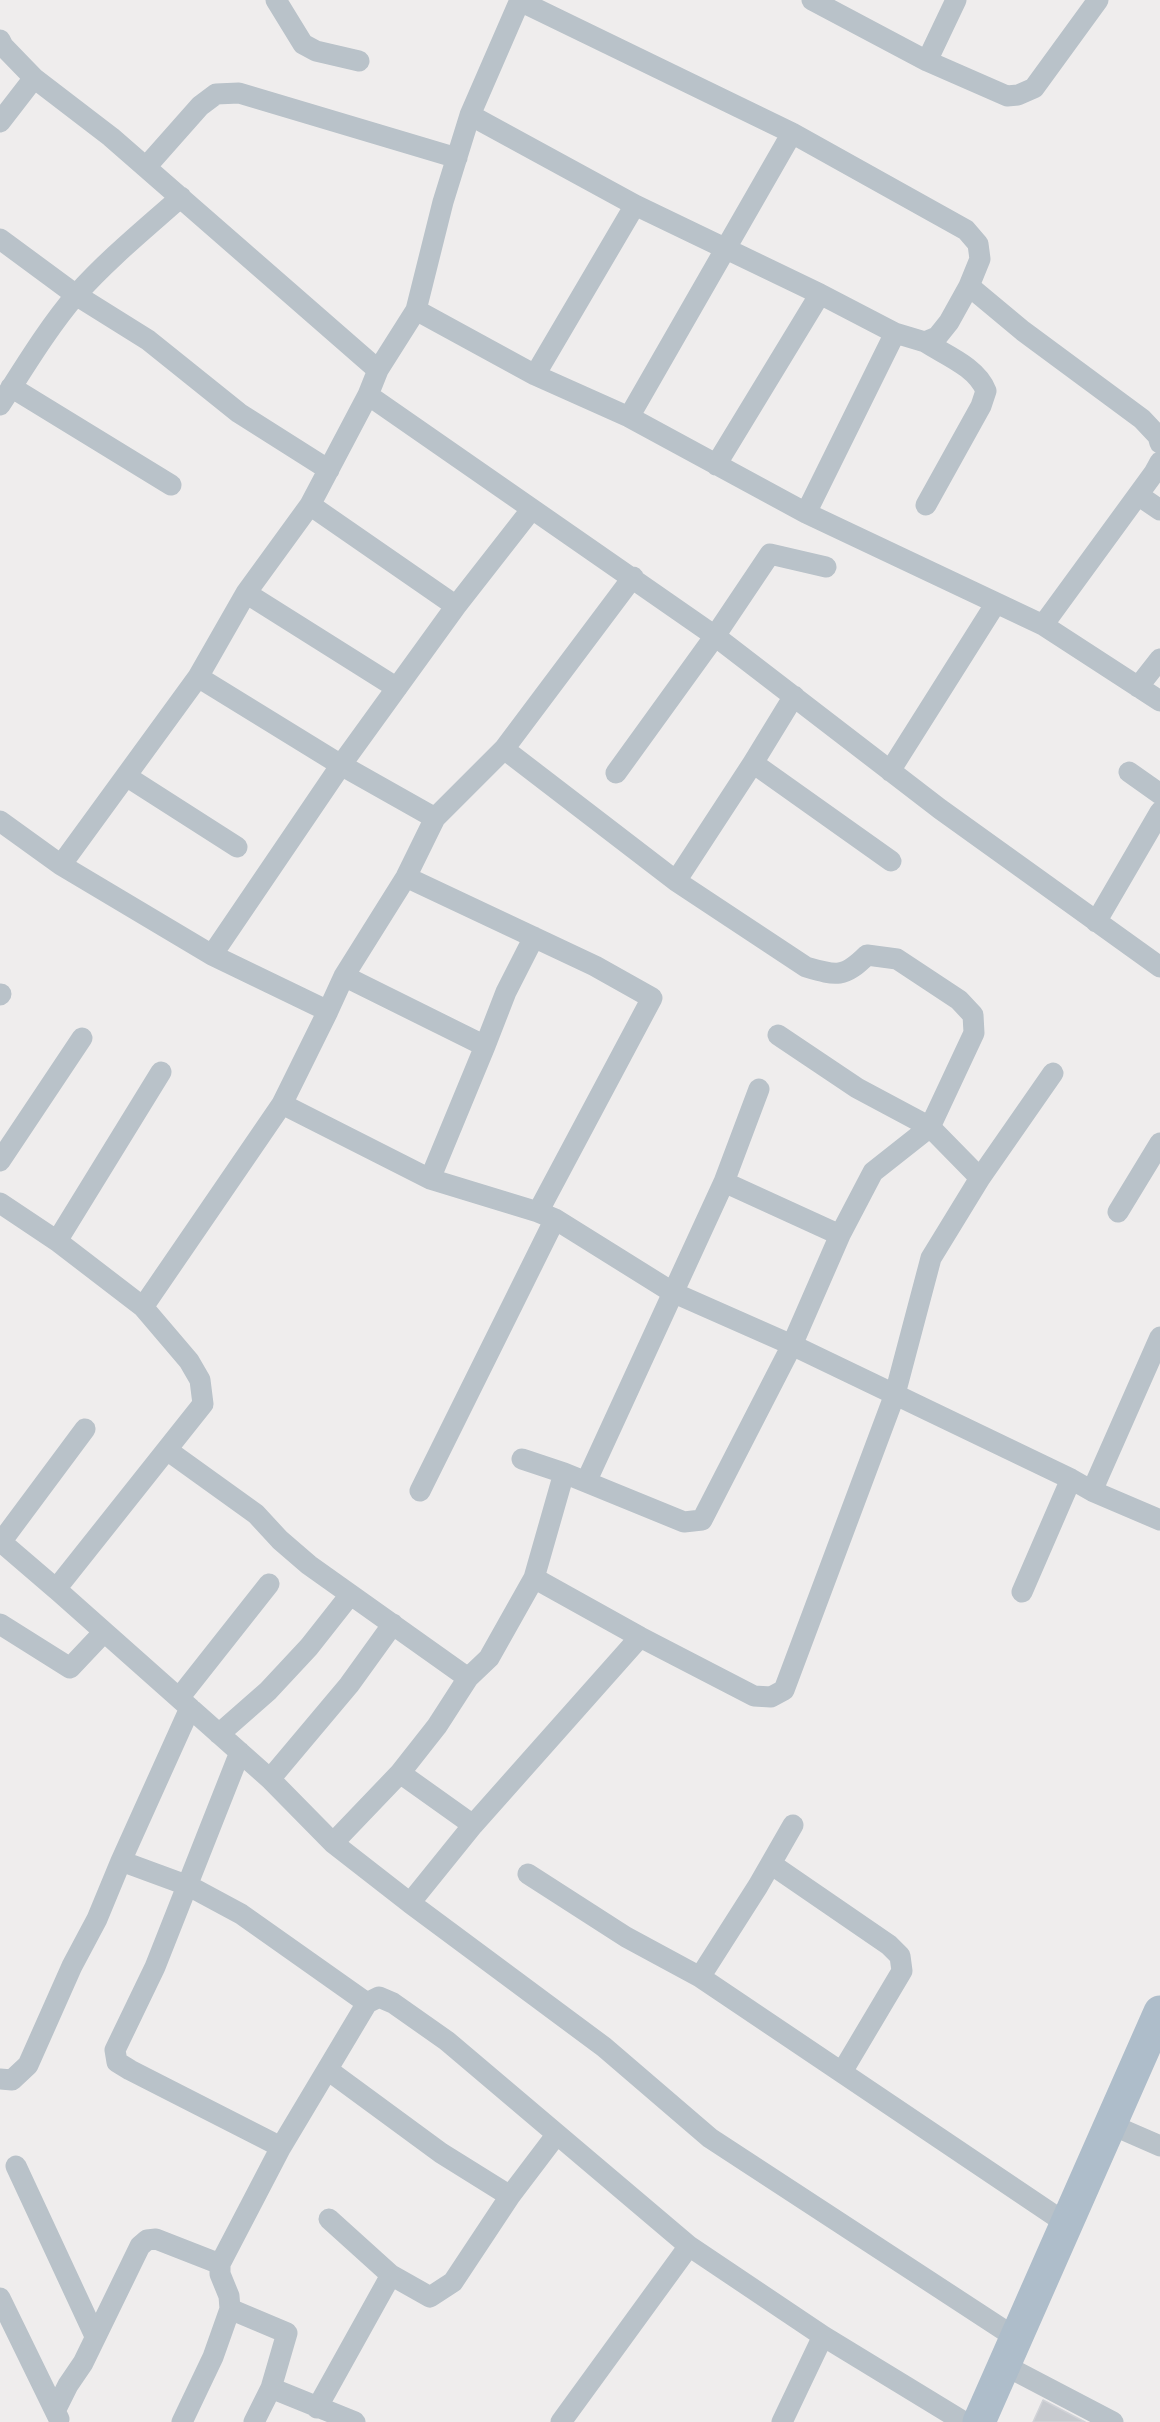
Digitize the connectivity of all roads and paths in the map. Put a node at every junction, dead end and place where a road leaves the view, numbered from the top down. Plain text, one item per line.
1 (276, 0) edge
2 (812, 0) edge
3 (956, 0) edge
4 (1098, 0) edge
5 (520, 1) edge
6 (0, 39) edge
7 (927, 61) junction
8 (359, 62) dead end
9 (34, 78) junction
10 (471, 115) junction
11 (0, 122) edge
12 (792, 133) junction
13 (457, 158) junction
14 (146, 167) junction
15 (181, 197) junction
16 (635, 205) junction
17 (3, 249) edge
18 (727, 249) junction
19 (969, 286) junction
20 (820, 294) junction
21 (76, 295) junction
22 (416, 310) junction
23 (895, 333) junction
24 (925, 342) junction
25 (378, 370) junction
26 (535, 375) junction
27 (368, 395) junction
28 (6, 396) edge
29 (629, 417) junction
30 (1160, 443) edge
31 (1160, 462) edge
32 (716, 465) junction
33 (329, 470) junction
34 (171, 485) dead end
35 (1138, 495) junction
36 (310, 506) junction
37 (926, 506) dead end
38 (531, 510) junction
39 (1160, 510) edge
40 (806, 513) junction
41 (826, 567) dead end
42 (633, 577) junction
43 (246, 592) junction
44 (996, 603) junction
45 (456, 606) junction
46 (1043, 625) junction
47 (715, 636) junction
48 (1160, 659) edge
49 (198, 677) junction
50 (1138, 687) junction
51 (397, 688) junction
52 (794, 696) junction
53 (1160, 701) edge
54 (504, 749) junction
55 (753, 763) junction
56 (340, 765) junction
57 (890, 771) junction
58 (1129, 772) dead end
59 (616, 773) dead end
60 (126, 776) junction
61 (1160, 794) edge
62 (1160, 812) edge
63 (435, 818) junction
64 (0, 821) edge
65 (237, 847) dead end
66 (891, 861) dead end
67 (61, 865) junction
68 (406, 877) junction
69 (676, 881) junction
70 (1096, 922) junction
71 (534, 937) junction
72 (212, 955) junction
73 (1160, 967) edge
74 (344, 976) junction
75 (328, 1011) junction
76 (778, 1035) dead end
77 (82, 1038) dead end
78 (485, 1046) junction
79 (161, 1072) dead end
80 (1053, 1073) dead end
81 (759, 1089) dead end
82 (282, 1104) junction
83 (930, 1127) junction
84 (1160, 1143) edge
85 (0, 1161) edge
86 (980, 1178) junction
87 (430, 1179) junction
88 (724, 1182) junction
89 (0, 1203) edge
90 (1118, 1212) dead end
91 (546, 1216) junction
92 (840, 1235) junction
93 (57, 1242) junction
94 (672, 1292) junction
95 (143, 1307) junction
96 (1160, 1337) edge
97 (792, 1346) junction
98 (895, 1394) junction
99 (85, 1430) dead end
100 (167, 1450) junction
101 (522, 1459) dead end
102 (564, 1473) junction
103 (1071, 1479) junction
104 (586, 1482) junction
105 (420, 1491) dead end
106 (1092, 1491) junction
107 (1160, 1520) edge
108 (1, 1542) edge
109 (534, 1578) junction
110 (269, 1584) dead end
111 (56, 1589) junction
112 (1022, 1592) dead end
113 (350, 1595) junction
114 (0, 1624) edge
115 (393, 1624) junction
116 (104, 1632) junction
117 (640, 1637) junction
118 (468, 1678) junction
119 (184, 1703) junction
120 (219, 1734) junction
121 (240, 1752) junction
122 (400, 1773) junction
123 (270, 1779) junction
124 (473, 1825) junction
125 (793, 1825) dead end
126 (333, 1843) junction
127 (120, 1861) junction
128 (771, 1864) junction
129 (528, 1874) dead end
130 (189, 1886) junction
131 (410, 1903) junction
132 (700, 1977) junction
133 (367, 2004) junction
134 (1160, 2012) edge
135 (328, 2070) junction
136 (842, 2072) junction
137 (0, 2079) edge
138 (1112, 2125) junction
139 (556, 2134) junction
140 (1160, 2146) edge
141 (281, 2147) junction
142 (16, 2166) dead end
143 (510, 2196) junction
144 (329, 2219) dead end
145 (1067, 2224) junction
146 (689, 2246) junction
147 (220, 2264) junction
148 (391, 2275) junction
149 (0, 2298) edge
150 (230, 2309) junction
151 (95, 2336) junction
152 (823, 2336) junction
153 (1010, 2352) junction
154 (271, 2388) junction
155 (317, 2408) junction
156 (58, 2416) edge
157 (182, 2422) edge
158 (254, 2422) edge
159 (355, 2422) edge
160 (561, 2422) edge
161 (782, 2422) edge
162 (964, 2422) edge
163 (979, 2422) edge
164 (1113, 2422) edge

1 - 8 street
2 - 7 street
3 - 7 street
4 - 7 street
5 - 10 street
5 - 12 street
6 - 9 street
9 - 11 street
9 - 14 street
10 - 13 street
10 - 16 street
12 - 18 street
12 - 19 street
13 - 14 street
13 - 22 street
14 - 15 street
15 - 21 street
15 - 25 street
16 - 18 street
16 - 26 street
17 - 21 street
18 - 20 street
18 - 29 street
19 - 24 street
19 - 30 street
20 - 23 street
20 - 32 street
21 - 28 street
21 - 33 street
22 - 25 street
22 - 26 street
23 - 24 street
23 - 40 street
24 - 37 street
25 - 27 street
26 - 29 street
27 - 33 street
27 - 38 street
28 - 34 street
29 - 32 street
31 - 35 street
32 - 40 street
33 - 36 street
35 - 39 street
35 - 46 street
36 - 43 street
36 - 45 street
38 - 42 street
38 - 45 street
40 - 44 street
41 - 47 street
42 - 47 street
42 - 54 street
43 - 49 street
43 - 51 street
44 - 46 street
44 - 57 street
45 - 51 street
46 - 50 street
47 - 52 street
47 - 59 street
48 - 50 street
49 - 56 street
49 - 60 street
50 - 53 street
51 - 56 street
52 - 55 street
52 - 57 street
54 - 63 street
54 - 69 street
55 - 66 street
55 - 69 street
56 - 63 street
56 - 72 street
57 - 70 street
58 - 61 street
60 - 65 street
60 - 67 street
62 - 70 street
63 - 68 street
64 - 67 street
67 - 72 street
68 - 71 street
68 - 74 street
69 - 83 street
70 - 73 street
71 - 78 street
71 - 91 street
72 - 75 street
74 - 75 street
74 - 78 street
75 - 82 street
76 - 83 street
77 - 85 street
78 - 87 street
79 - 93 street
80 - 86 street
81 - 88 street
82 - 87 street
82 - 95 street
83 - 86 street
83 - 92 street
84 - 90 street
86 - 98 street
87 - 91 street
88 - 92 street
88 - 94 street
89 - 93 street
91 - 94 street
91 - 105 street
92 - 97 street
93 - 95 street
94 - 97 street
94 - 104 street
95 - 100 street
96 - 106 street
97 - 98 street
97 - 104 street
98 - 103 street
98 - 117 street
99 - 108 street
100 - 111 street
100 - 113 street
101 - 102 street
102 - 104 street
102 - 109 street
103 - 106 street
103 - 112 street
106 - 107 street
108 - 111 street
109 - 117 street
109 - 118 street
110 - 119 street
111 - 116 street
113 - 115 street
113 - 120 street
114 - 116 street
115 - 118 street
115 - 123 street
116 - 119 street
117 - 124 street
118 - 122 street
119 - 120 street
119 - 127 street
120 - 121 street
121 - 123 street
121 - 130 street
122 - 124 street
122 - 126 street
123 - 126 street
124 - 131 street
125 - 128 street
126 - 131 street
127 - 130 street
127 - 137 street
128 - 132 street
128 - 136 street
129 - 132 street
130 - 133 street
130 - 141 street
131 - 153 street
132 - 136 street
133 - 135 street
133 - 139 street
134 - 138 main road
135 - 141 street
135 - 143 street
136 - 145 street
138 - 140 street
138 - 145 main road
139 - 143 street
139 - 146 street
141 - 147 street
142 - 151 street
143 - 148 street
144 - 148 street
145 - 153 main road
146 - 152 street
146 - 160 street
147 - 150 street
147 - 151 street
148 - 155 street
149 - 156 street
150 - 154 street
150 - 157 street
151 - 156 street
152 - 161 street
152 - 162 street
153 - 163 main road
153 - 164 street
154 - 155 street
154 - 158 street
155 - 159 street

